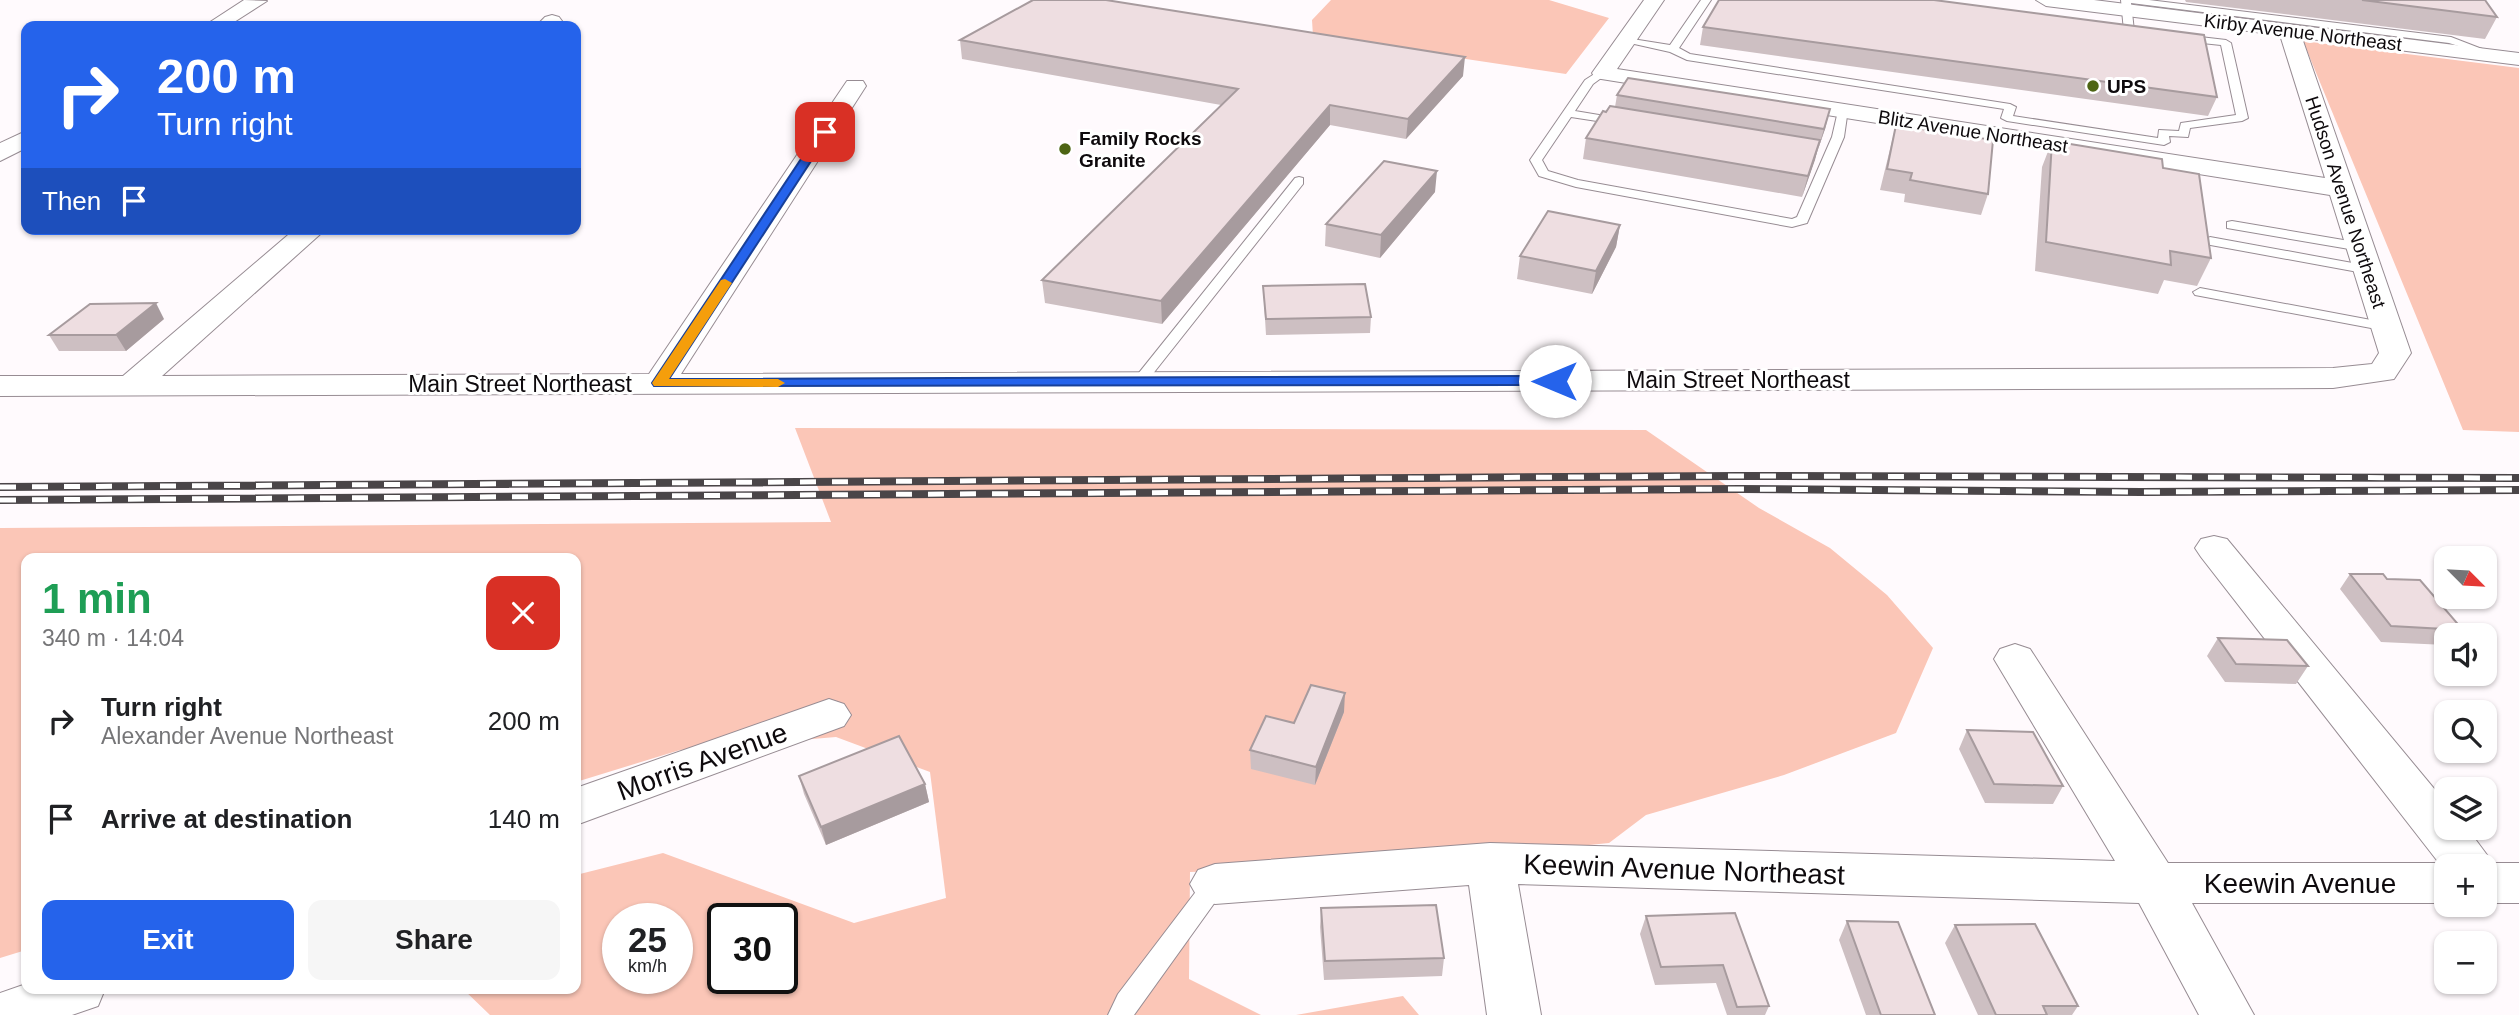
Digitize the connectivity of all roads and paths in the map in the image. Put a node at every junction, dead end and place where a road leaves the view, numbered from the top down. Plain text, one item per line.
1 (1654, 0) edge
2 (1706, 0) edge
3 (2046, 0) edge
4 (257, 1) edge
5 (2126, 4) edge
6 (223, 21) edge
7 (2116, 29) edge
8 (2129, 31) junction
9 (2289, 31) junction
10 (2143, 33) edge
11 (2171, 37) edge
12 (1626, 41) junction
13 (1673, 49) junction
14 (2477, 49) dead end
15 (2519, 59) edge
16 (1604, 73) junction
17 (855, 86) dead end
18 (1844, 111) junction
19 (1568, 113) junction
20 (1637, 124) edge
21 (21, 141) edge
22 (0, 154) edge
23 (1816, 154) edge
24 (1830, 157) junction
25 (1299, 181) dead end
26 (2343, 189) junction
27 (2232, 225) dead end
28 (305, 235) edge
29 (2210, 241) edge
30 (2365, 259) junction
31 (2200, 292) dead end
32 (2387, 327) junction
33 (2383, 372) joint
34 (1139, 382) junction
35 (659, 383) junction
36 (132, 385) junction
37 (0, 386) edge
38 (2214, 548) dead end
39 (2015, 659) dead end
40 (829, 715) dead end
41 (581, 805) edge
42 (2460, 854) edge
43 (1490, 863) junction
44 (2154, 883) junction
45 (2434, 883) edge
46 (2497, 883) edge
47 (2519, 883) edge
48 (1215, 884) joint
49 (65, 994) edge
50 (7, 1015) edge
51 (1121, 1015) edge
52 (1514, 1015) edge
53 (2227, 1015) edge

1 - 12 street
2 - 13 lane
3 - 5 street, Kirby Avenue Northeast
4 - 6 street
5 - 8 lane
5 - 9 street, Kirby Avenue Northeast
5 - 14 lane
7 - 8 lane
8 - 10 lane
9 - 15 street, Kirby Avenue Northeast
9 - 26 street, Hudson Avenue Northeast
11 - 13 lane
12 - 13 lane
12 - 16 street
16 - 18 street, Blitz Avenue Northeast
16 - 19 lane
17 - 35 street
18 - 24 lane
18 - 26 street, Blitz Avenue Northeast
19 - 20 lane
19 - 24 lane
21 - 22 street
23 - 24 lane
25 - 34 lane
26 - 30 street, Hudson Avenue Northeast
27 - 30 lane
28 - 36 street
29 - 30 lane
30 - 32 street, Hudson Avenue Northeast
31 - 32 lane
32 - 33 street, Hudson Avenue Northeast
33 - 34 street, Main Street Northeast
34 - 35 street, Main Street Northeast
35 - 36 street, Main Street Northeast
36 - 37 street, Main Street Northeast
38 - 42 street
39 - 44 street
40 - 41 street, Morris Avenue
43 - 44 street, Keewin Avenue Northeast
43 - 48 street, Keewin Avenue Northeast
43 - 52 street
44 - 45 street, Keewin Avenue
44 - 53 street
46 - 47 street
48 - 51 lane
49 - 50 street

